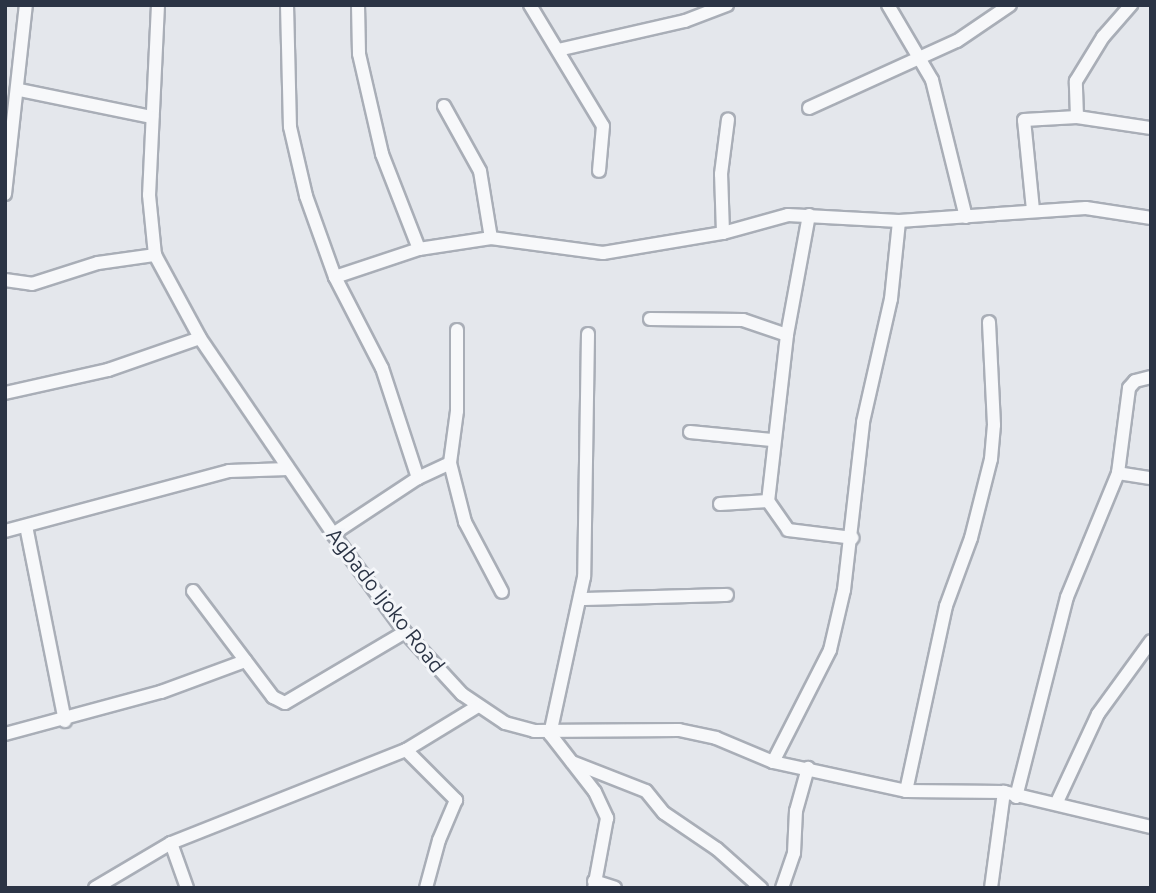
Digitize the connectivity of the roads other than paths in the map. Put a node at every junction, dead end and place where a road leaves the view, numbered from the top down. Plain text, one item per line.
1 (26, 5) edge
2 (158, 5) edge
3 (287, 5) edge
4 (358, 5) edge
5 (530, 5) edge
6 (727, 5) edge
7 (888, 5) edge
8 (1010, 5) edge
9 (1130, 5) edge
10 (558, 50) junction
11 (12, 51) edge
12 (919, 56) junction
13 (20, 90) junction
14 (444, 106) dead end
15 (809, 108) dead end
16 (152, 117) junction
17 (1077, 117) junction
18 (728, 119) dead end
19 (1151, 128) edge
20 (599, 171) dead end
21 (5, 194) edge
22 (1033, 210) junction
23 (809, 215) junction
24 (966, 217) junction
25 (1151, 218) edge
26 (899, 220) junction
27 (723, 233) junction
28 (491, 238) junction
29 (419, 249) junction
30 (155, 255) junction
31 (335, 277) junction
32 (5, 280) edge
33 (650, 319) dead end
34 (989, 322) dead end
35 (457, 330) dead end
36 (588, 334) dead end
37 (787, 335) junction
38 (200, 338) junction
39 (1151, 377) edge
40 (5, 393) edge
41 (690, 432) dead end
42 (772, 440) junction
43 (450, 463) junction
44 (288, 470) junction
45 (1118, 472) junction
46 (418, 478) junction
47 (1151, 478) edge
48 (768, 501) junction
49 (720, 504) dead end
50 (26, 526) junction
51 (5, 531) edge
52 (333, 534) junction
53 (853, 538) junction
54 (193, 591) dead end
55 (502, 592) dead end
56 (727, 595) dead end
57 (582, 599) junction
58 (405, 632) junction
59 (1151, 641) edge
60 (245, 661) junction
61 (478, 706) junction
62 (65, 720) junction
63 (5, 734) edge
64 (550, 734) junction
65 (406, 750) junction
66 (572, 762) junction
67 (773, 762) junction
68 (808, 768) junction
69 (906, 791) junction
70 (1010, 794) junction
71 (1057, 802) junction
72 (1151, 827) edge
73 (171, 843) junction
74 (594, 884) edge
75 (95, 888) edge
76 (187, 888) edge
77 (426, 888) edge
78 (615, 888) edge
79 (761, 888) edge
80 (782, 888) edge
81 (991, 888) edge

1 - 11 street
2 - 16 street, Agbado Ijoko Road
3 - 31 street
4 - 29 street
5 - 10 street
6 - 10 street
7 - 12 street
8 - 12 street
9 - 17 street
10 - 20 street
11 - 13 street
12 - 15 street
12 - 24 street
13 - 16 street
13 - 21 street
14 - 28 street
16 - 30 street, Agbado Ijoko Road
17 - 19 street
17 - 22 street
18 - 27 street
22 - 24 street
22 - 25 street
23 - 26 street
23 - 27 street
23 - 37 street
24 - 26 street
26 - 53 street
27 - 28 street
28 - 29 street
29 - 31 street
30 - 32 street
30 - 38 street, Agbado Ijoko Road
31 - 46 street
33 - 37 street
34 - 69 street
35 - 43 street
36 - 57 street
37 - 42 street
38 - 40 street
38 - 44 street, Agbado Ijoko Road
39 - 45 street
41 - 42 street
42 - 48 street
43 - 46 street
43 - 55 street
44 - 50 street
44 - 52 street, Agbado Ijoko Road
45 - 47 street
45 - 70 street
46 - 52 street
48 - 49 street
48 - 53 street
50 - 51 street
50 - 62 street
52 - 58 street, Agbado Ijoko Road
53 - 67 street
54 - 60 street
56 - 57 street
57 - 64 street
58 - 60 street
58 - 61 street, Agbado Ijoko Road
59 - 71 street
60 - 62 street
61 - 64 street, Agbado Ijoko Road
61 - 65 street
62 - 63 street
64 - 66 street
64 - 67 street, Agbado Ijoko Road
65 - 73 street
65 - 77 street
66 - 74 street
66 - 79 street
67 - 68 street, Agbado Ijoko Road
68 - 69 street, Agbado Ijoko Road
68 - 80 street
69 - 70 street, Agbado Ijoko Road
70 - 71 street, Agbado Ijoko Road
70 - 81 street
71 - 72 street, Agbado Ijoko Road
73 - 75 street
73 - 76 street
74 - 78 street

